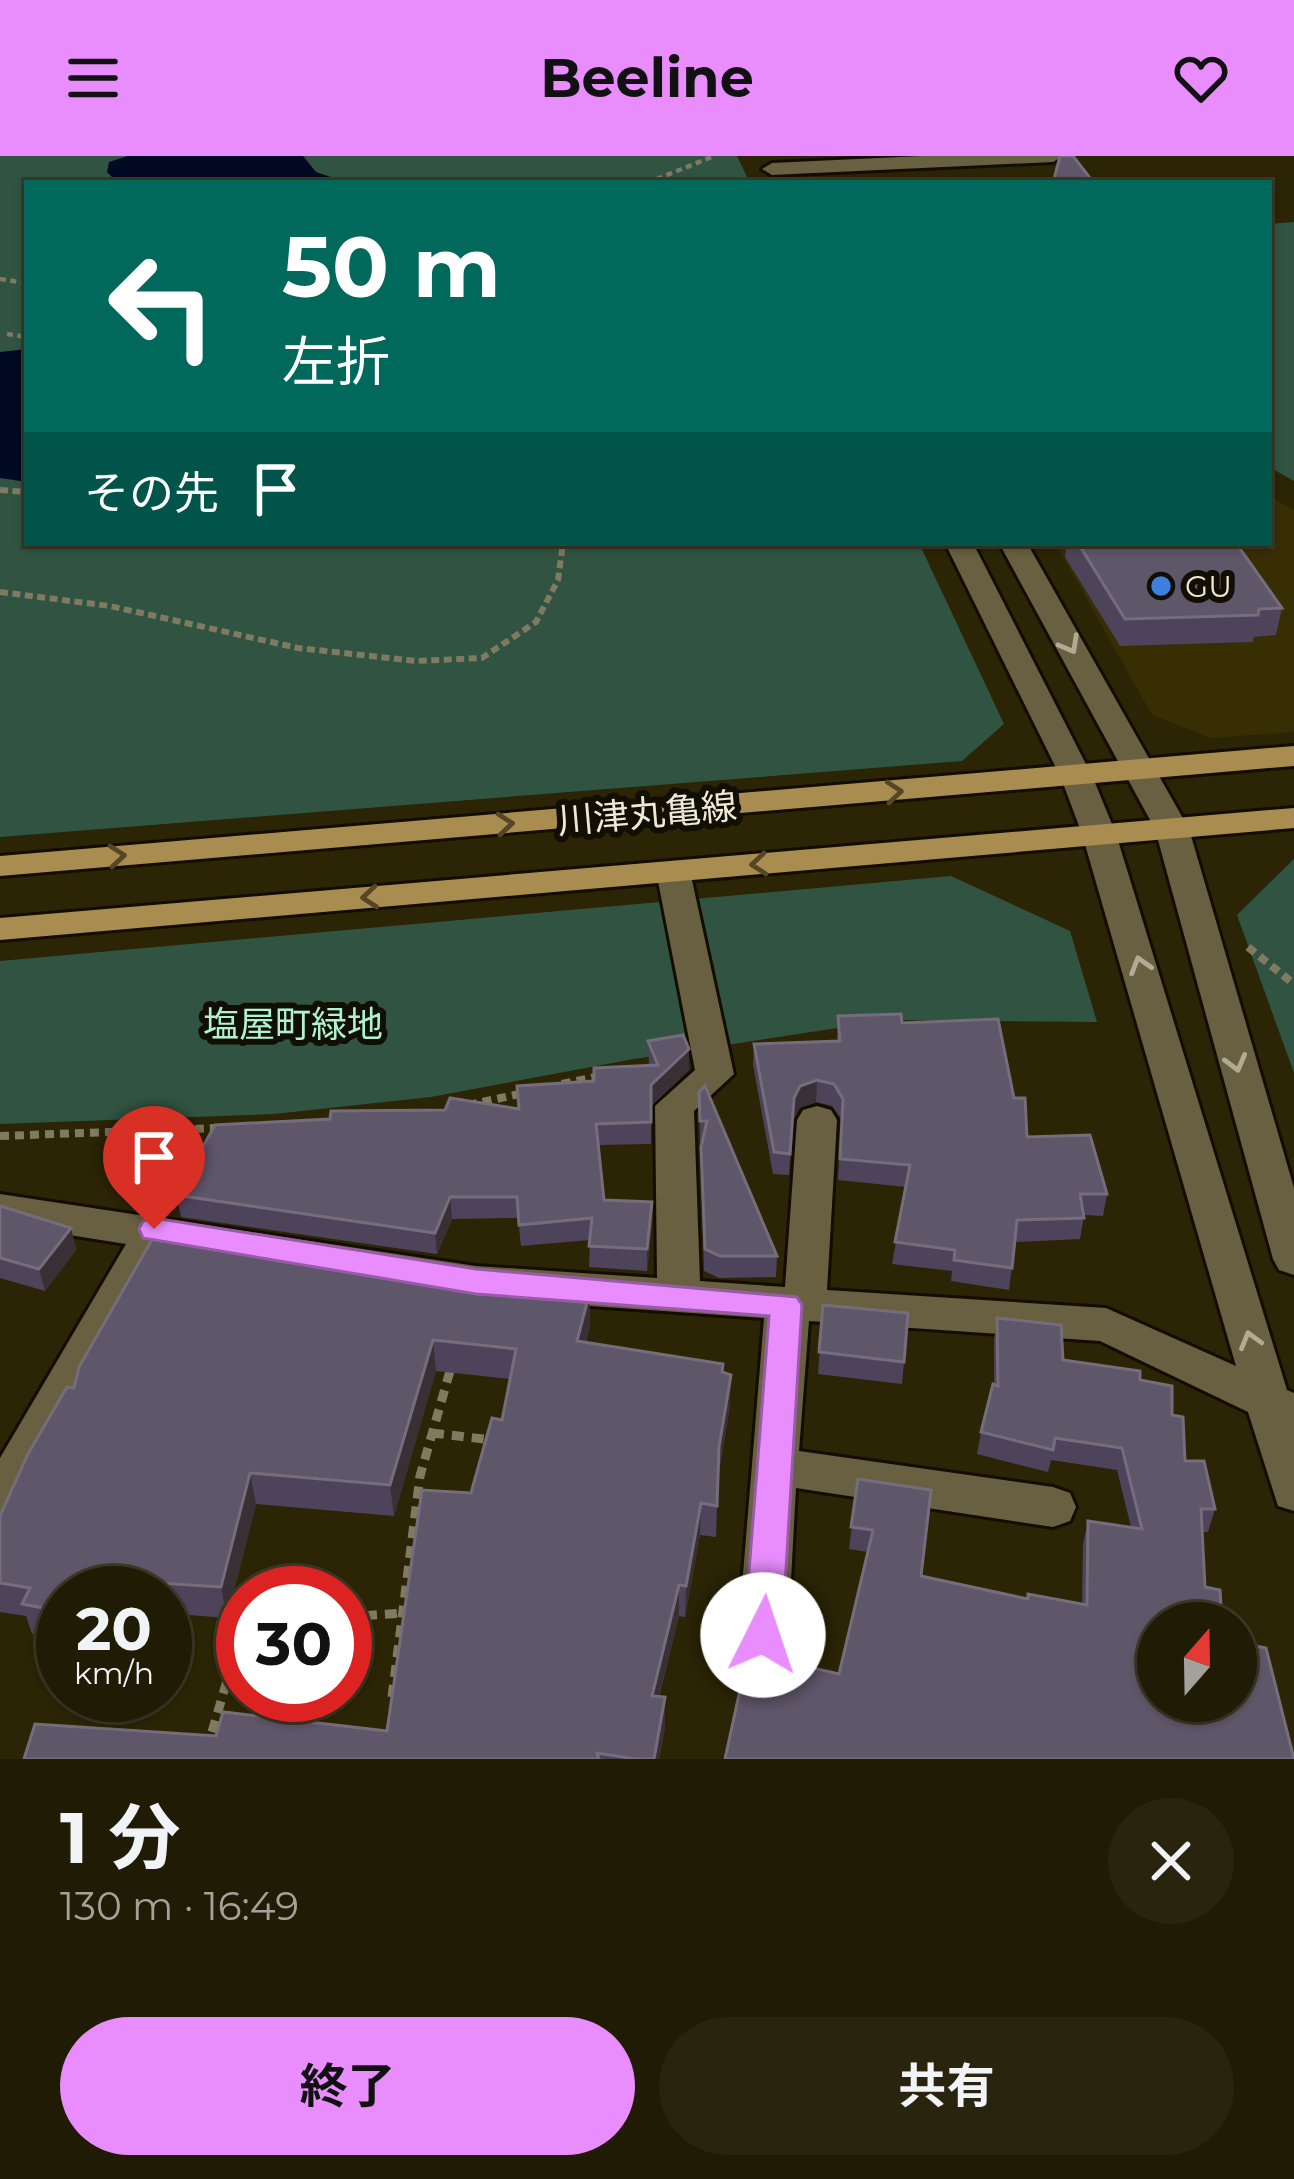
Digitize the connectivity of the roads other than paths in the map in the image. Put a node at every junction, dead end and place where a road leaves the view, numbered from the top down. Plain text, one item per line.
1 (1053, 156) edge
2 (772, 169) edge
3 (815, 169) edge
4 (961, 546) edge
5 (1015, 546) edge
6 (1294, 756) edge
7 (1139, 770) junction
8 (1077, 778) junction
9 (1294, 818) edge
10 (1172, 829) junction
11 (1099, 834) junction
12 (0, 866) edge
13 (673, 871) junction
14 (0, 928) edge
15 (817, 1120) dead end
16 (0, 1209) edge
17 (154, 1229) junction
18 (1294, 1259) edge
19 (679, 1297) junction
20 (795, 1306) junction
21 (1280, 1406) edge
22 (775, 1466) junction
23 (1294, 1492) edge
24 (0, 1500) edge
25 (1053, 1507) dead end
26 (763, 1635) dead end

1 - 3 street
2 - 3 street
4 - 8 street
5 -> 7 street
6 - 7 main road, 川津丸亀線
7 - 8 main road, 川津丸亀線
7 - 10 street
8 - 11 street
12 -> 8 main road, 川津丸亀線
9 - 10 main road, 川津丸亀線
10 - 11 main road, 川津丸亀線
10 -> 18 street
11 -> 13 main road, 川津丸亀線
21 -> 11 street
13 -> 14 main road, 川津丸亀線
13 - 19 street
15 - 20 street
16 - 17 street
17 - 19 street
17 - 24 street
19 - 20 street
20 - 21 street
20 - 22 street
21 - 23 street
22 - 25 street
22 - 26 street

